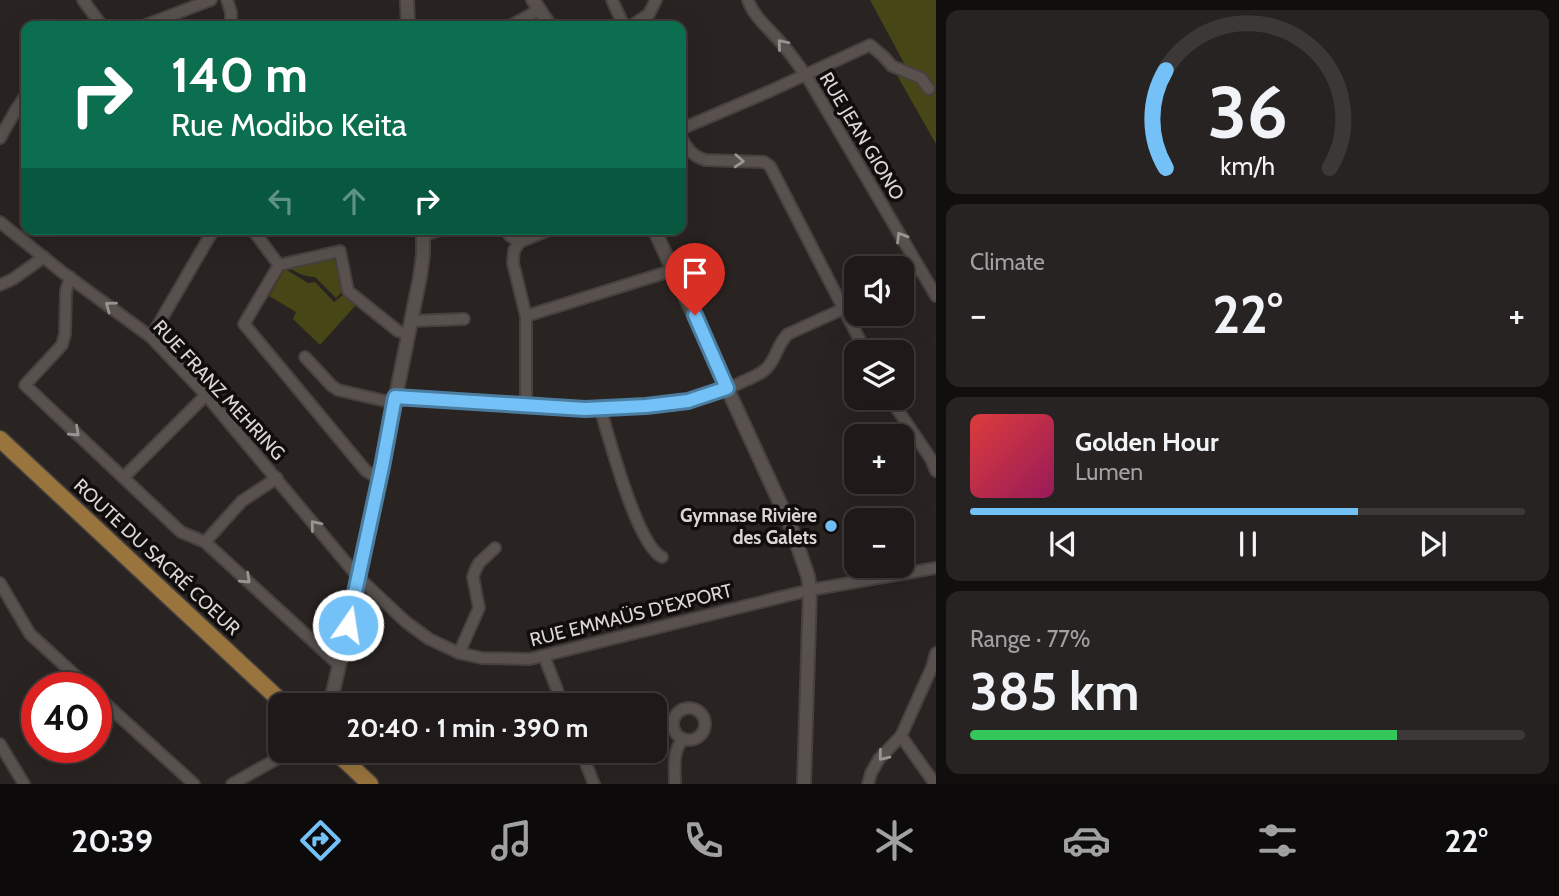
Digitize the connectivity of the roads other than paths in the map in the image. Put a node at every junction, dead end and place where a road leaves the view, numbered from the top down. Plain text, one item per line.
1 (83, 0) edge
2 (211, 0) edge
3 (227, 0) edge
4 (407, 0) edge
5 (612, 0) edge
6 (656, 0) edge
7 (748, 0) edge
8 (536, 5) edge
9 (98, 21) edge
10 (156, 21) edge
11 (232, 21) edge
12 (408, 21) edge
13 (516, 21) edge
14 (547, 21) edge
15 (622, 21) edge
16 (638, 21) edge
17 (806, 75) junction
18 (929, 89) dead end
19 (21, 102) edge
20 (686, 127) edge
21 (0, 138) edge
22 (686, 146) edge
23 (0, 222) edge
24 (210, 235) edge
25 (256, 235) edge
26 (423, 235) edge
27 (509, 235) edge
28 (537, 235) edge
29 (657, 235) edge
30 (520, 242) junction
31 (44, 257) junction
32 (279, 265) junction
33 (919, 268) junction
34 (674, 270) junction
35 (914, 271) edge
36 (70, 277) junction
37 (0, 285) edge
38 (936, 296) edge
39 (844, 309) joint
40 (526, 316) junction
41 (464, 319) dead end
42 (409, 327) junction
43 (151, 337) junction
44 (304, 357) dead end
45 (727, 388) junction
46 (206, 395) junction
47 (394, 400) junction
48 (526, 405) junction
49 (602, 408) junction
50 (898, 410) edge
51 (1, 441) edge
52 (936, 471) edge
53 (124, 477) junction
54 (277, 478) junction
55 (379, 478) junction
56 (205, 542) junction
57 (495, 548) dead end
58 (662, 557) dead end
59 (936, 568) edge
60 (359, 578) junction
61 (0, 583) edge
62 (810, 590) junction
63 (3, 596) edge
64 (459, 653) junction
65 (936, 653) edge
66 (544, 656) junction
67 (339, 665) junction
68 (934, 667) edge
69 (72, 672) edge
70 (272, 693) edge
71 (333, 693) edge
72 (558, 693) edge
73 (112, 710) edge
74 (901, 736) junction
75 (683, 739) dead end
76 (0, 744) edge
77 (269, 763) edge
78 (348, 763) edge
79 (586, 763) edge
80 (24, 784) edge
81 (194, 784) edge
82 (232, 784) edge
83 (370, 784) edge
84 (594, 784) edge
85 (675, 784) edge
86 (804, 784) edge
87 (868, 784) edge
88 (935, 784) edge

1 - 9 street
2 - 10 street
3 - 11 street
4 - 12 street
5 - 15 street
6 - 16 street
17 -> 7 street, RUE JEAN GIONO
8 - 13 street
8 - 14 street
17 - 18 street
17 - 20 street
33 -> 17 street, RUE JEAN GIONO
19 - 21 street
22 -> 39 street
23 - 31 street, RUE FRANZ MEHRING
24 - 43 street
25 - 32 street
26 - 42 street
27 - 30 street
28 - 30 street
29 - 34 street
30 - 40 street
31 - 36 street, RUE FRANZ MEHRING
31 - 37 street
32 - 42 street
32 - 55 street
33 - 35 street
33 - 38 street, RUE JEAN GIONO
34 - 40 street
34 - 45 street
43 -> 36 street, RUE FRANZ MEHRING
36 -> 53 street
39 - 45 street
40 - 48 street
41 - 42 street
42 - 47 street
43 - 46 street, RUE FRANZ MEHRING
44 - 47 street
45 - 49 street
45 - 62 street
46 - 53 street
46 - 54 street, RUE FRANZ MEHRING
47 - 48 street
47 - 55 street
48 - 49 street
49 - 58 street
50 - 52 street
51 - 70 main road, ROUTE DU SACRÉ COEUR
53 - 56 street
54 - 56 street
60 -> 54 street, RUE FRANZ MEHRING
55 - 60 street
56 -> 67 street
57 - 64 street
59 - 62 street, RUE EMMAÜS D'EXPORT
60 - 64 street, RUE EMMAÜS D'EXPORT
60 - 67 street
61 - 63 street
62 - 66 street, RUE EMMAÜS D'EXPORT
62 - 86 street
63 - 69 street
64 - 66 street, RUE EMMAÜS D'EXPORT
65 - 68 street
66 - 72 street
67 - 71 street
68 - 74 street
73 - 81 street
74 -> 87 street
74 - 88 street
75 - 85 street
76 - 80 street
77 - 82 street
78 - 83 main road
79 - 84 street

